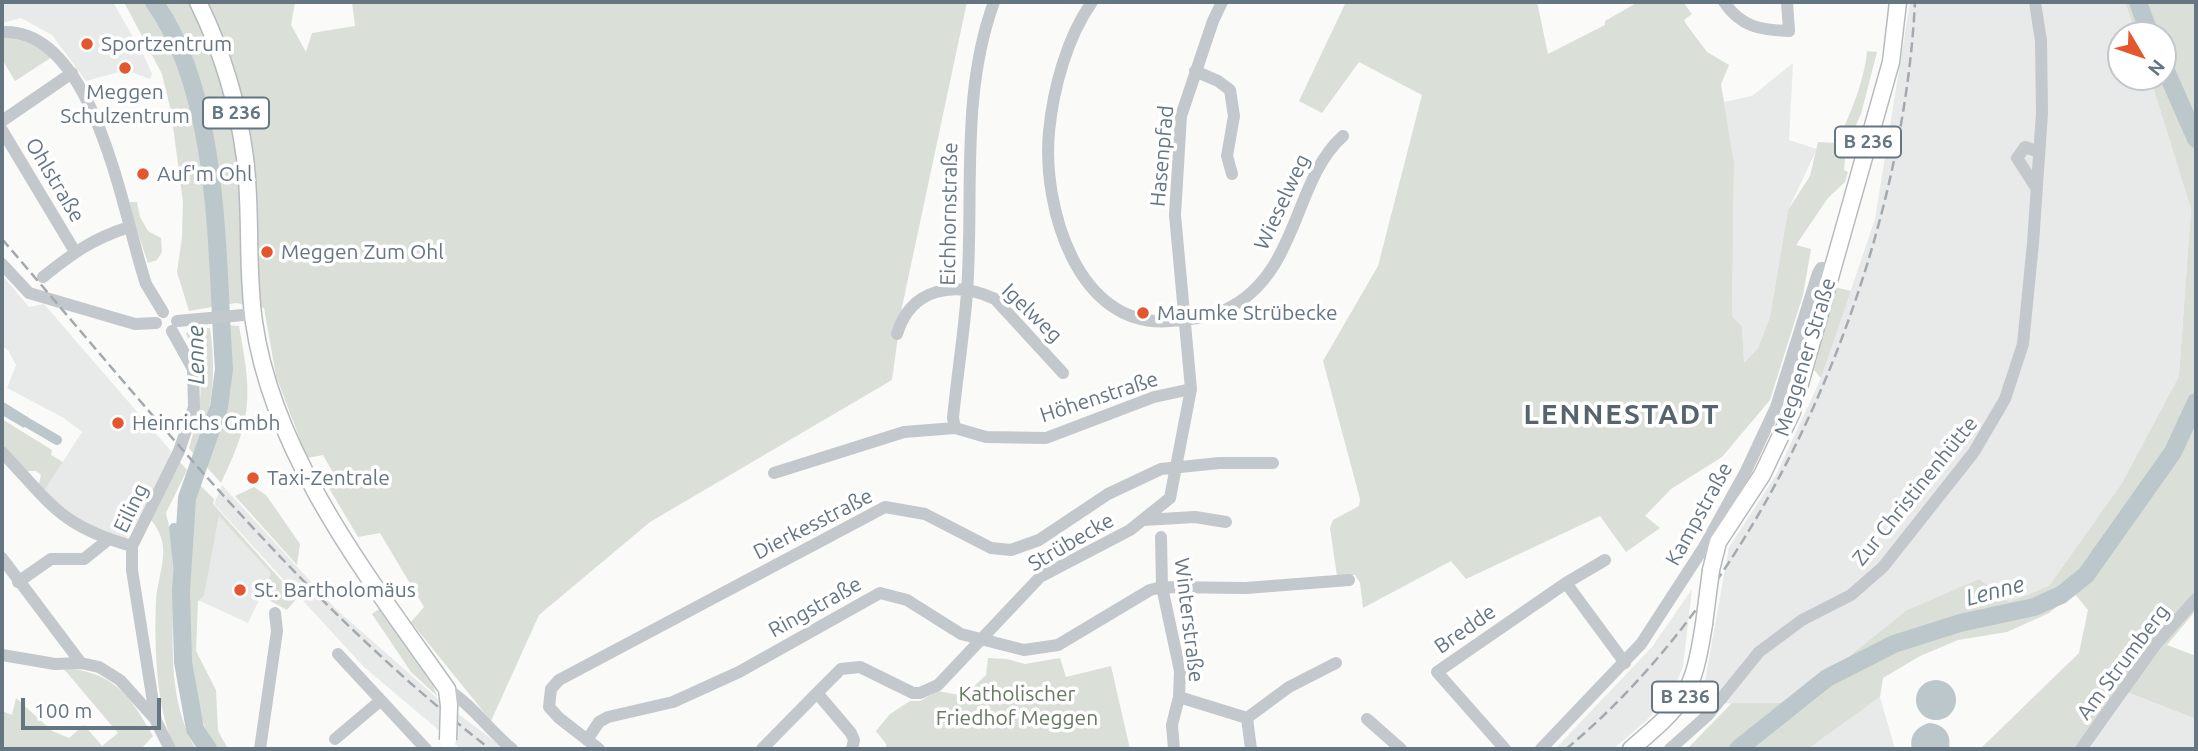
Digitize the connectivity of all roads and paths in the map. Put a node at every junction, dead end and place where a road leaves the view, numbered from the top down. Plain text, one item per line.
1 (198, 2) edge
2 (994, 2) edge
3 (1092, 2) edge
4 (1222, 2) edge
5 (1724, 2) edge
6 (1787, 2) edge
7 (2035, 2) edge
8 (1898, 7) edge
9 (2, 32) edge
10 (1195, 71) junction
11 (72, 73) junction
12 (2, 121) edge
13 (2, 131) edge
14 (1343, 136) dead end
15 (2039, 152) junction
16 (1232, 174) dead end
17 (2037, 190) junction
18 (129, 227) junction
19 (74, 250) junction
20 (2, 264) edge
21 (1832, 270) junction
22 (43, 277) dead end
23 (967, 291) junction
24 (246, 314) junction
25 (159, 317) junction
26 (1184, 320) junction
27 (180, 324) junction
28 (897, 334) dead end
29 (1062, 373) dead end
30 (1191, 389) junction
31 (955, 428) junction
32 (2, 452) edge
33 (1273, 463) dead end
34 (1177, 468) junction
35 (775, 473) dead end
36 (1143, 520) junction
37 (1226, 522) dead end
38 (1161, 537) dead end
39 (109, 539) junction
40 (132, 546) junction
41 (2, 558) edge
42 (1605, 560) dead end
43 (1349, 580) dead end
44 (18, 582) junction
45 (1566, 583) junction
46 (1162, 587) junction
47 (2196, 599) edge
48 (275, 613) dead end
49 (982, 639) junction
50 (338, 654) dead end
51 (2, 655) edge
52 (82, 663) junction
53 (1336, 663) dead end
54 (1625, 663) junction
55 (817, 693) junction
56 (1180, 697) junction
57 (453, 698) junction
58 (380, 701) junction
59 (1247, 718) junction
60 (1367, 719) dead end
61 (156, 721) junction
62 (335, 739) dead end
63 (587, 740) junction
64 (448, 745) edge
65 (169, 747) edge
66 (260, 749) edge
67 (426, 749) edge
68 (512, 749) edge
69 (599, 749) edge
70 (762, 749) edge
71 (852, 749) edge
72 (1174, 749) edge
73 (1251, 749) edge
74 (1401, 749) edge
75 (1505, 749) edge
76 (1541, 749) edge
77 (1630, 749) edge
78 (1670, 749) edge
79 (2081, 749) edge

1 - 24 main road, B 236
2 - 23 street, Eichhornstraße
3 - 26 street, Wieselweg
4 - 10 street, Hasenpfad
5 - 6 street
7 - 15 street, Zur Christinenhütte
8 - 21 main road, Meggener Straße / B 236
9 - 11 street
10 - 16 street
10 - 26 street, Hasenpfad
11 - 12 street, Ohlstraße
11 - 18 street
13 - 19 street, Ohlstraße
14 - 26 street, Wieselweg
15 - 17 street, Zur Christinenhütte
15 - 17 street
17 - 78 street, Zur Christinenhütte
18 - 19 street, Ohlstraße
18 - 25 street
19 - 22 street, Ohlstraße
20 - 25 street
21 - 54 street, Kampstraße
21 - 77 main road, Meggener Straße / B 236, bridge
23 - 28 street
23 - 29 street, Igelweg
23 - 31 street, Eichhornstraße
24 - 27 street
24 - 57 main road, B 236
25 - 27 street
25 - 27 street
26 - 30 street, Strübecke
27 - 40 street, Eiling
30 - 31 street, Höhenstraße
30 - 34 street, Strübecke
31 - 35 street, Höhenstraße
32 - 39 street
33 - 34 street
34 - 36 street, Strübecke
34 - 63 street, Dierkesstraße
36 - 37 street
36 - 49 street, Strübecke
38 - 46 street, Winterstraße
39 - 40 street
39 - 44 street
40 - 61 street, Eiling
41 - 44 street
42 - 45 street, Bredde
43 - 46 street, Ringstraße
44 - 52 street
45 - 54 street
45 - 75 street, Bredde
46 - 49 street, Ringstraße
46 - 56 street, Winterstraße
47 - 79 street, Am Strumberg
48 - 66 street
49 - 55 street, Strübecke
49 - 63 street, Ringstraße
50 - 58 street
51 - 52 street
52 - 61 street
53 - 59 street
54 - 76 street, Kampstraße
55 - 70 street
55 - 71 street
56 - 59 street
56 - 72 street, Winterstraße
57 - 64 main road, bridge
57 - 68 street
58 - 62 street
58 - 67 street
59 - 73 street
60 - 74 street
61 - 65 street, Eiling
63 - 69 street, Dierkesstraße

